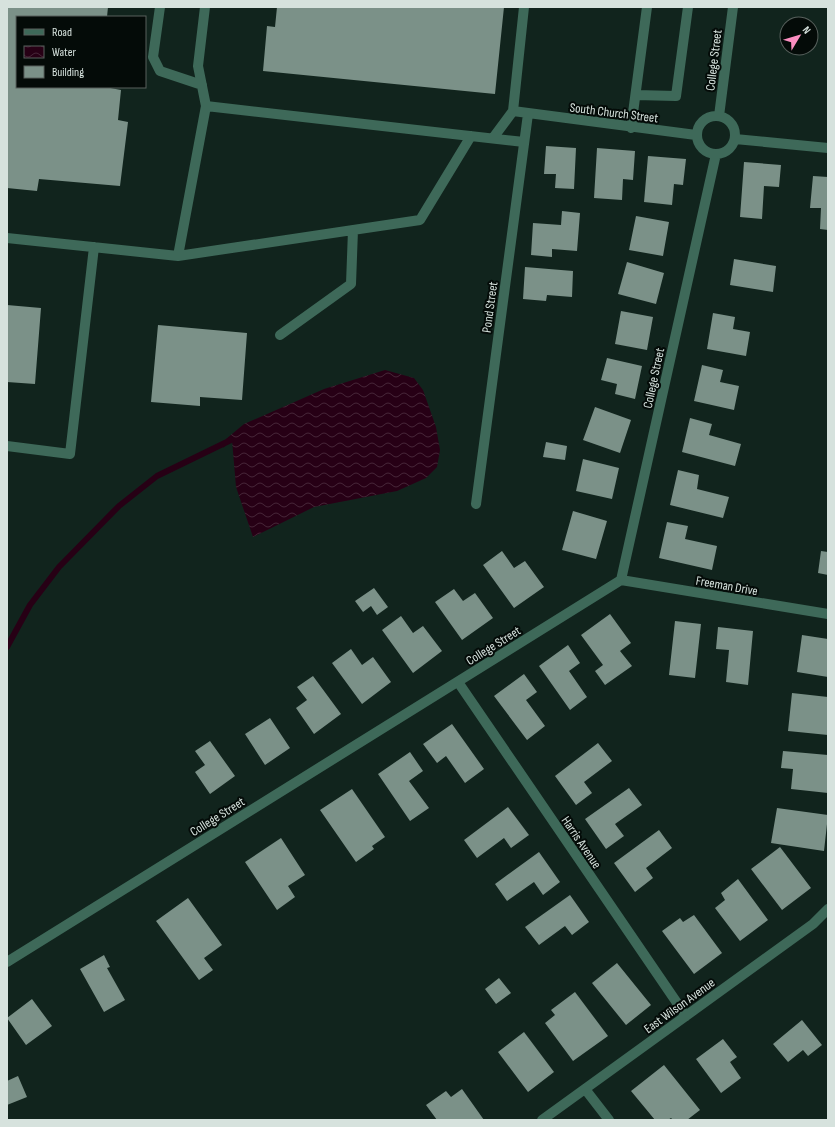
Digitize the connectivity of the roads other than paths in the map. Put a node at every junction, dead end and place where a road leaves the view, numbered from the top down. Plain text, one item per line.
1 (160, 7) edge
2 (205, 7) edge
3 (524, 7) edge
4 (647, 7) edge
5 (688, 7) edge
6 (733, 7) edge
7 (202, 85) junction
8 (636, 95) junction
9 (206, 106) junction
10 (513, 111) junction
11 (528, 114) junction
12 (719, 116) junction
13 (632, 128) junction
14 (696, 135) junction
15 (472, 136) junction
16 (493, 138) junction
17 (735, 138) junction
18 (524, 142) junction
19 (828, 148) edge
20 (716, 154) junction
21 (353, 230) junction
22 (7, 238) edge
23 (94, 247) junction
24 (178, 256) junction
25 (280, 335) dead end
26 (7, 446) edge
27 (476, 504) dead end
28 (621, 580) junction
29 (828, 614) edge
30 (458, 682) junction
31 (828, 909) edge
32 (7, 962) edge
33 (686, 1016) junction
34 (585, 1089) junction
35 (542, 1120) edge
36 (609, 1120) edge

1 - 7 street
2 - 7 street
3 - 10 street
4 - 8 street
5 - 8 street
6 - 12 street, College Street
7 - 9 street
8 - 13 street
9 - 15 street
9 - 24 street
10 - 11 street, South Church Street
10 - 16 street
11 - 13 street, South Church Street
11 - 18 street, Pond Street
12 - 14 street
12 - 17 street
13 - 14 street, South Church Street
14 - 20 street
15 - 16 street
15 - 21 street
16 - 18 street
17 - 19 street
17 - 20 street
18 - 27 street, Pond Street
20 - 28 street, College Street
21 - 24 street
21 - 25 street
22 - 23 street
23 - 24 street
23 - 26 street
28 - 29 street, Freeman Drive
28 - 30 street, College Street
30 - 32 street, College Street
30 - 33 street, Harris Avenue
31 - 33 street, East Wilson Avenue
33 - 34 street, East Wilson Avenue
34 - 35 street, East Wilson Avenue
34 - 36 street

